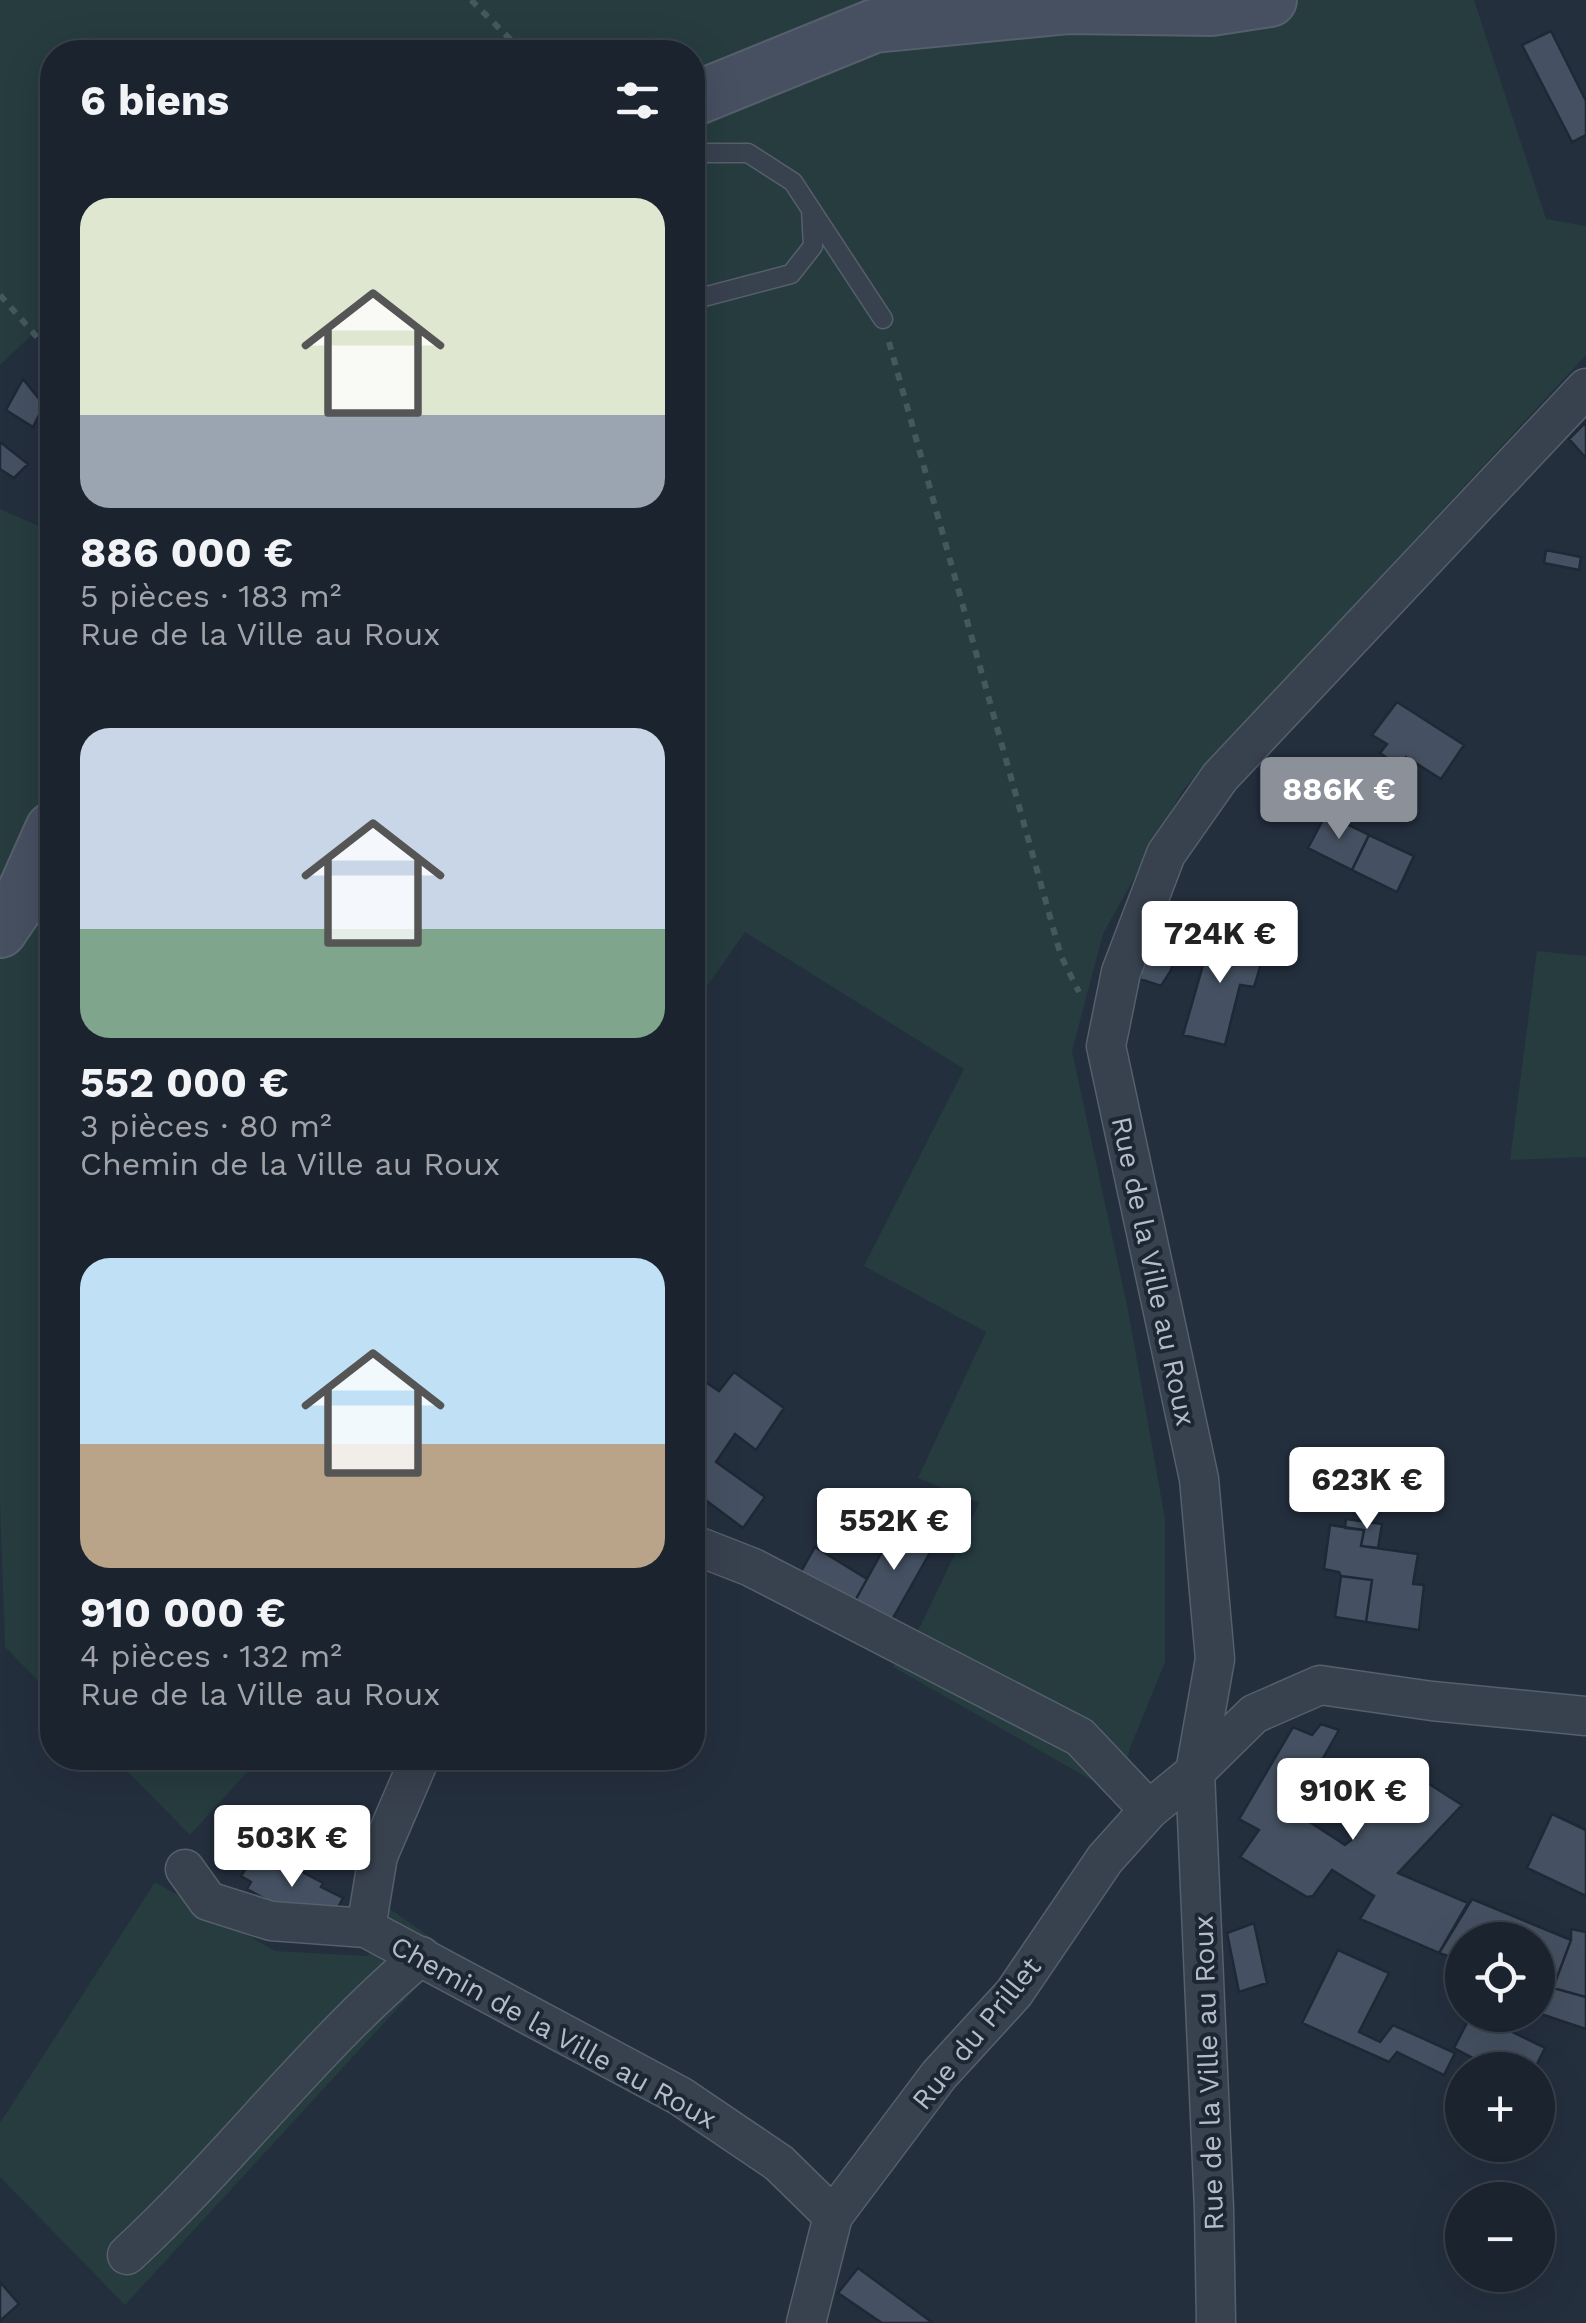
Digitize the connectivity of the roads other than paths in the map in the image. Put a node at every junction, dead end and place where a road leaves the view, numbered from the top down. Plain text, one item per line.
1 (1270, 0) edge
2 (705, 95) edge
3 (705, 153) edge
4 (811, 209) junction
5 (705, 297) edge
6 (883, 318) road end
7 (1586, 388) edge
8 (40, 856) edge
9 (0, 932) edge
10 (705, 1549) edge
11 (1586, 1716) edge
12 (415, 1770) edge
13 (1195, 1772) junction
14 (1149, 1810) junction
15 (185, 1869) dead end
16 (366, 1928) junction
17 (421, 1956) junction
18 (833, 2216) junction
19 (128, 2254) dead end
20 (806, 2323) edge
21 (1216, 2323) edge

1 - 2 street
3 - 4 lane
4 - 5 lane
4 - 6 lane
7 - 13 street, Rue de la Ville au Roux
8 - 9 street
10 - 14 street
11 - 13 street, Rue du Prillet
12 - 16 street, Chemin de la Ville au Roux
13 - 14 street, Rue du Prillet
13 - 21 street, Rue de la Ville au Roux
14 - 18 street, Rue du Prillet
15 - 16 street
16 - 17 street, Chemin de la Ville au Roux
17 - 18 street, Chemin de la Ville au Roux
17 - 19 street
18 - 20 street, Rue du Prillet

